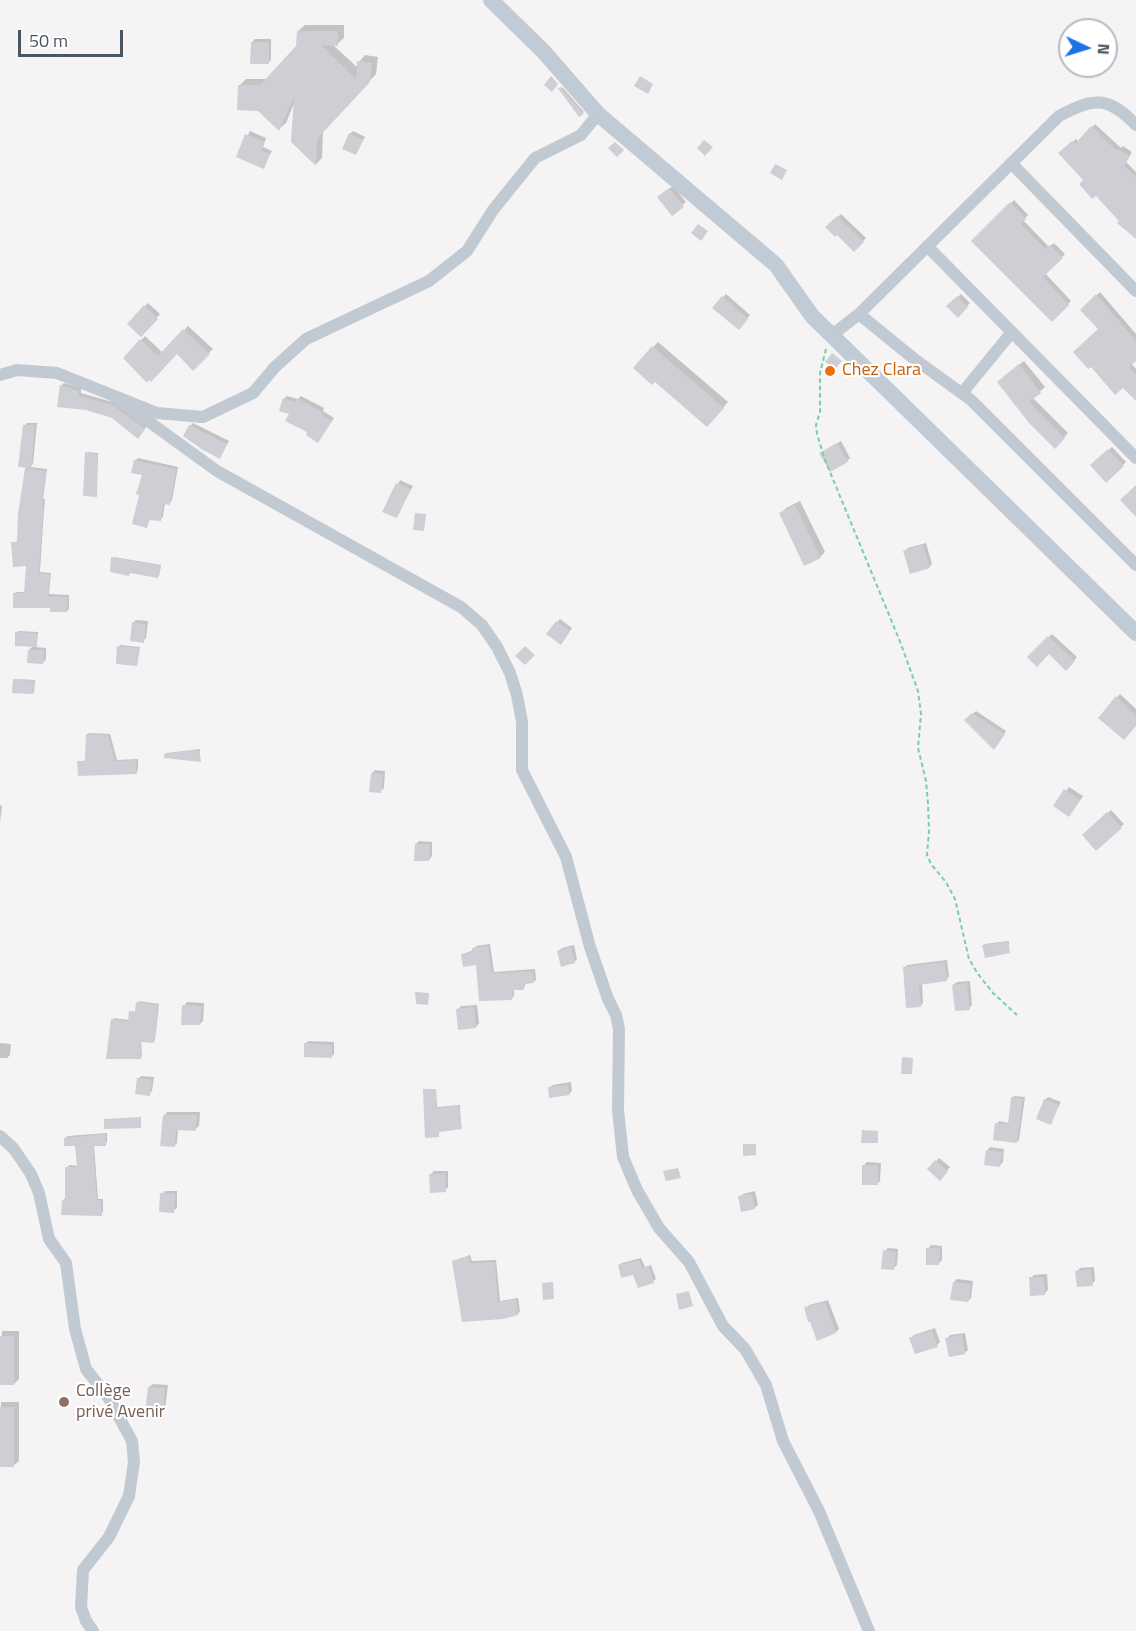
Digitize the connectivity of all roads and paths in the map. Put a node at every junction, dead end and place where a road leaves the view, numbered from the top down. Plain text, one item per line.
1 (491, 0) edge
2 (598, 114) junction
3 (1136, 125) edge
4 (1011, 163) junction
5 (927, 246) junction
6 (1136, 291) edge
7 (859, 314) junction
8 (1012, 332) junction
9 (832, 334) junction
10 (0, 375) edge
11 (962, 393) junction
12 (115, 397) junction
13 (1136, 458) edge
14 (1136, 565) edge
15 (1136, 633) edge
16 (1017, 1015) dead end
17 (0, 1136) edge
18 (93, 1631) edge
19 (868, 1631) edge

1 - 2 main road
2 - 9 main road
2 - 12 street
3 - 4 street
4 - 5 street
4 - 6 street
5 - 7 street
5 - 8 street
7 - 9 street
7 - 11 street
8 - 11 street
8 - 13 street
9 - 15 main road
9 - 16 path
10 - 12 street
11 - 14 street
12 - 19 street
17 - 18 street

